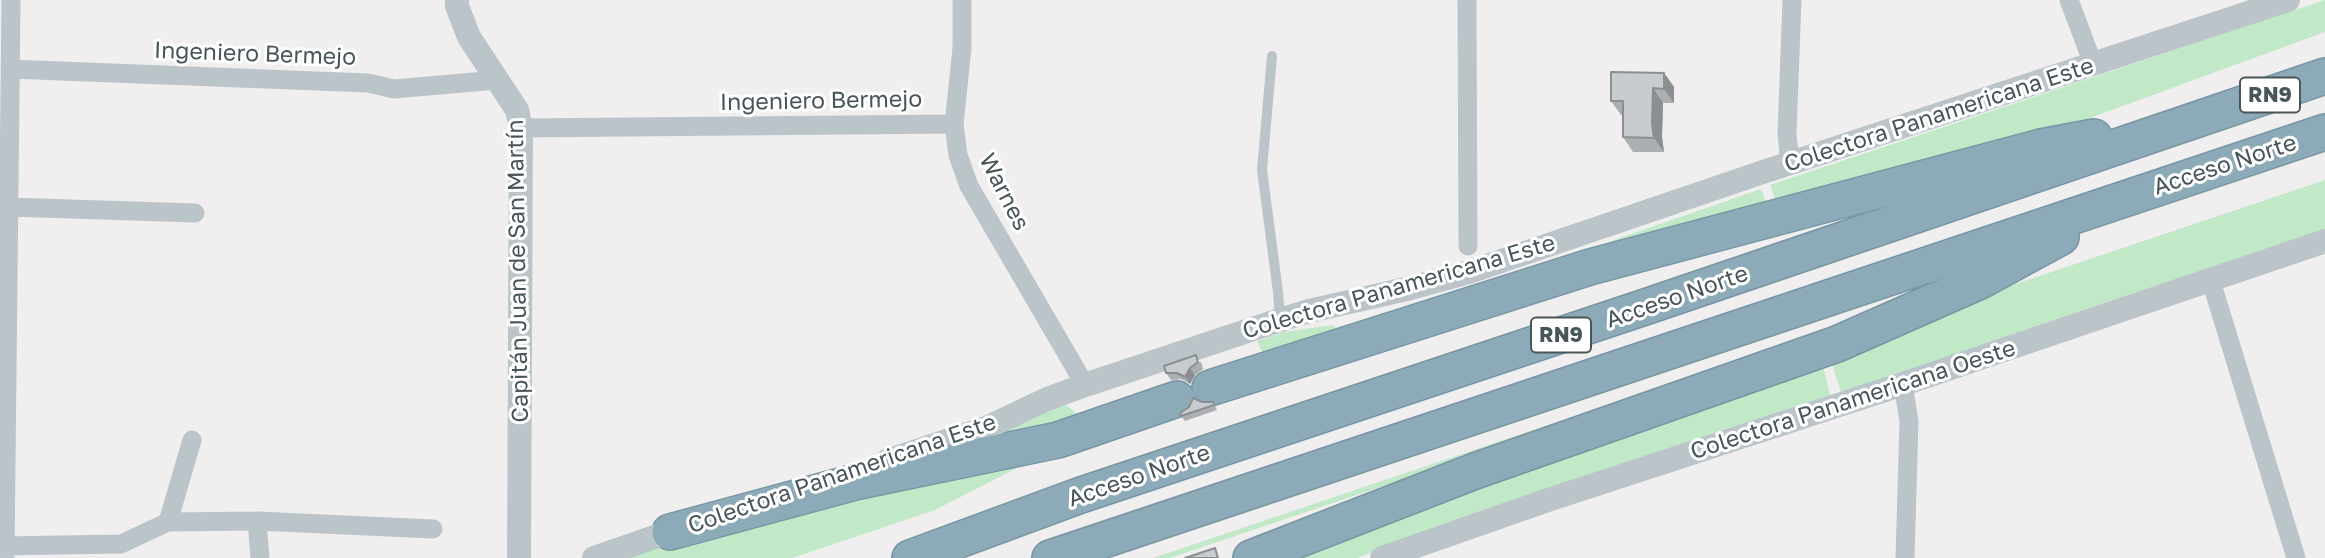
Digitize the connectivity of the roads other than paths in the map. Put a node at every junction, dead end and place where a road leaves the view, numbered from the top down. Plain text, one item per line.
1 (11, 0) edge
2 (457, 0) edge
3 (962, 0) edge
4 (1467, 0) edge
5 (1791, 0) edge
6 (2069, 0) edge
7 (2288, 0) edge
8 (1272, 56) dead end
9 (2094, 64) junction
10 (10, 69) junction
11 (2325, 76) edge
12 (497, 80) junction
13 (2214, 115) junction
14 (954, 124) junction
15 (521, 128) junction
16 (2325, 132) edge
17 (5, 140) edge
18 (1790, 164) junction
19 (2144, 192) junction
20 (8, 207) junction
21 (195, 213) dead end
22 (2325, 241) edge
23 (1468, 246) dead end
24 (2210, 281) junction
25 (1280, 320) junction
26 (1903, 384) junction
27 (1085, 386) junction
28 (1210, 388) dead end
29 (1177, 399) dead end
30 (192, 440) dead end
31 (257, 521) junction
32 (168, 522) junction
33 (433, 530) dead end
34 (670, 531) junction
35 (3, 550) edge
36 (121, 551) edge
37 (260, 558) edge
38 (519, 558) edge
39 (594, 558) edge
40 (910, 558) edge
41 (1050, 558) edge
42 (1251, 558) edge
43 (1382, 558) edge
44 (1906, 558) edge
45 (2296, 558) edge

1 - 10 street
2 - 12 street, Capitán Juan de San Martín
3 - 14 street, Warnes
4 - 23 street
5 - 18 street
6 - 9 street
7 - 9 street, Colectora Panamericana Este
8 - 25 lane
9 - 18 street, Colectora Panamericana Este
10 - 12 street, Ingeniero Bermejo
10 - 17 street
11 - 13 highway, Acceso Norte / RN9
12 - 15 street, Capitán Juan de San Martín
13 - 28 highway
13 - 40 highway, Acceso Norte / RN9
14 - 15 street, Ingeniero Bermejo
14 - 27 street, Warnes
15 - 38 street, Capitán Juan de San Martín
16 - 19 highway, Acceso Norte / RN9
17 - 20 street
18 - 25 street, Colectora Panamericana Este
19 - 41 highway, Acceso Norte / RN9
19 - 42 highway
20 - 21 street
20 - 35 street
22 - 24 street, Colectora Panamericana Oeste
24 - 26 street, Colectora Panamericana Oeste
24 - 45 street
25 - 27 street, Colectora Panamericana Este
26 - 43 street, Colectora Panamericana Oeste
26 - 44 street
27 - 34 street, Colectora Panamericana Este
29 - 34 highway
30 - 32 street
31 - 32 street
31 - 33 street
31 - 37 street
32 - 36 street
34 - 39 street, Colectora Panamericana Este
35 - 36 street

